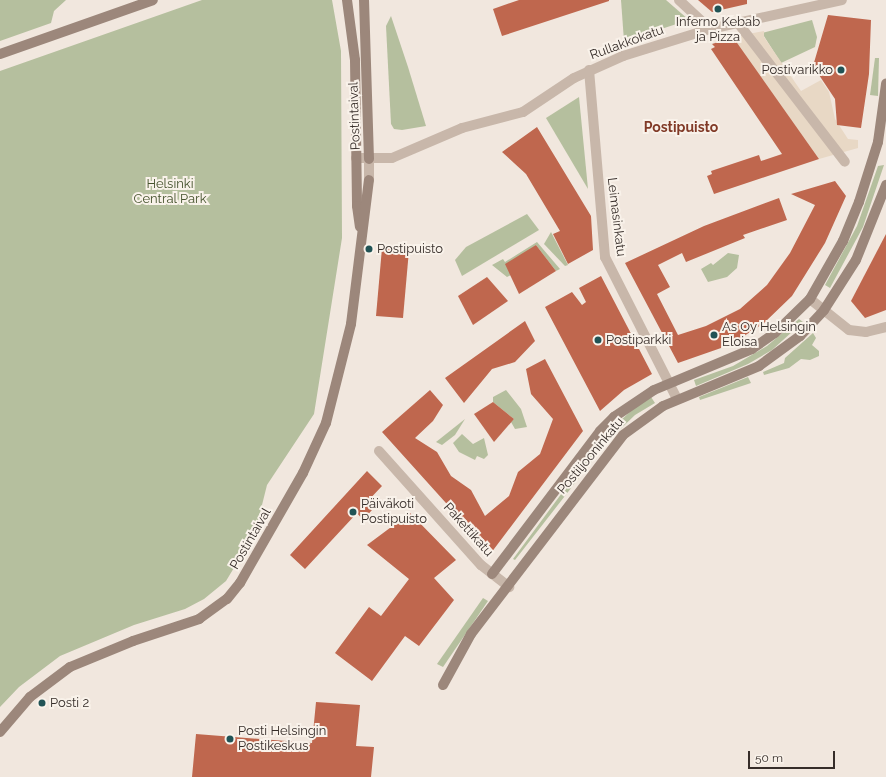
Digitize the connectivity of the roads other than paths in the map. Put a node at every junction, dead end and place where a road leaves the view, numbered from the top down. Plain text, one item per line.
1 (153, 0) edge
2 (347, 0) edge
3 (364, 0) edge
4 (678, 0) edge
5 (842, 0) edge
6 (738, 23) junction
7 (710, 29) junction
8 (0, 54) edge
9 (589, 70) junction
10 (886, 84) edge
11 (356, 158) junction
12 (369, 159) junction
13 (845, 162) dead end
14 (886, 185) edge
15 (361, 231) junction
16 (810, 299) junction
17 (824, 310) junction
18 (886, 327) edge
19 (669, 383) junction
20 (676, 400) junction
21 (379, 451) dead end
22 (492, 574) junction
23 (508, 587) junction
24 (443, 686) dead end
25 (0, 732) edge

1 - 8 street
2 - 11 street, Postintaival
3 - 12 street, Postintaival
4 - 7 street
5 - 6 street, Rullakkokatu
6 - 7 street, Rullakkokatu
6 - 13 street
7 - 9 street, Rullakkokatu
9 - 12 street, Rullakkokatu
9 - 19 street, Leimasinkatu
10 - 16 street, Postiljooninkatu
11 - 12 street, Rullakkokatu
11 - 15 street, Postintaival
12 - 15 street, Postintaival
14 - 17 street, Postiljooninkatu
15 - 25 street, Postintaival
16 - 17 street
16 - 19 street, Postiljooninkatu
17 - 18 street
17 - 20 street, Postiljooninkatu
19 - 20 street, Leimasinkatu
19 - 22 street, Postiljooninkatu
20 - 23 street, Postiljooninkatu
21 - 22 street, Pakettikatu
22 - 23 street, Pakettikatu
23 - 24 street, Postiljooninkatu

